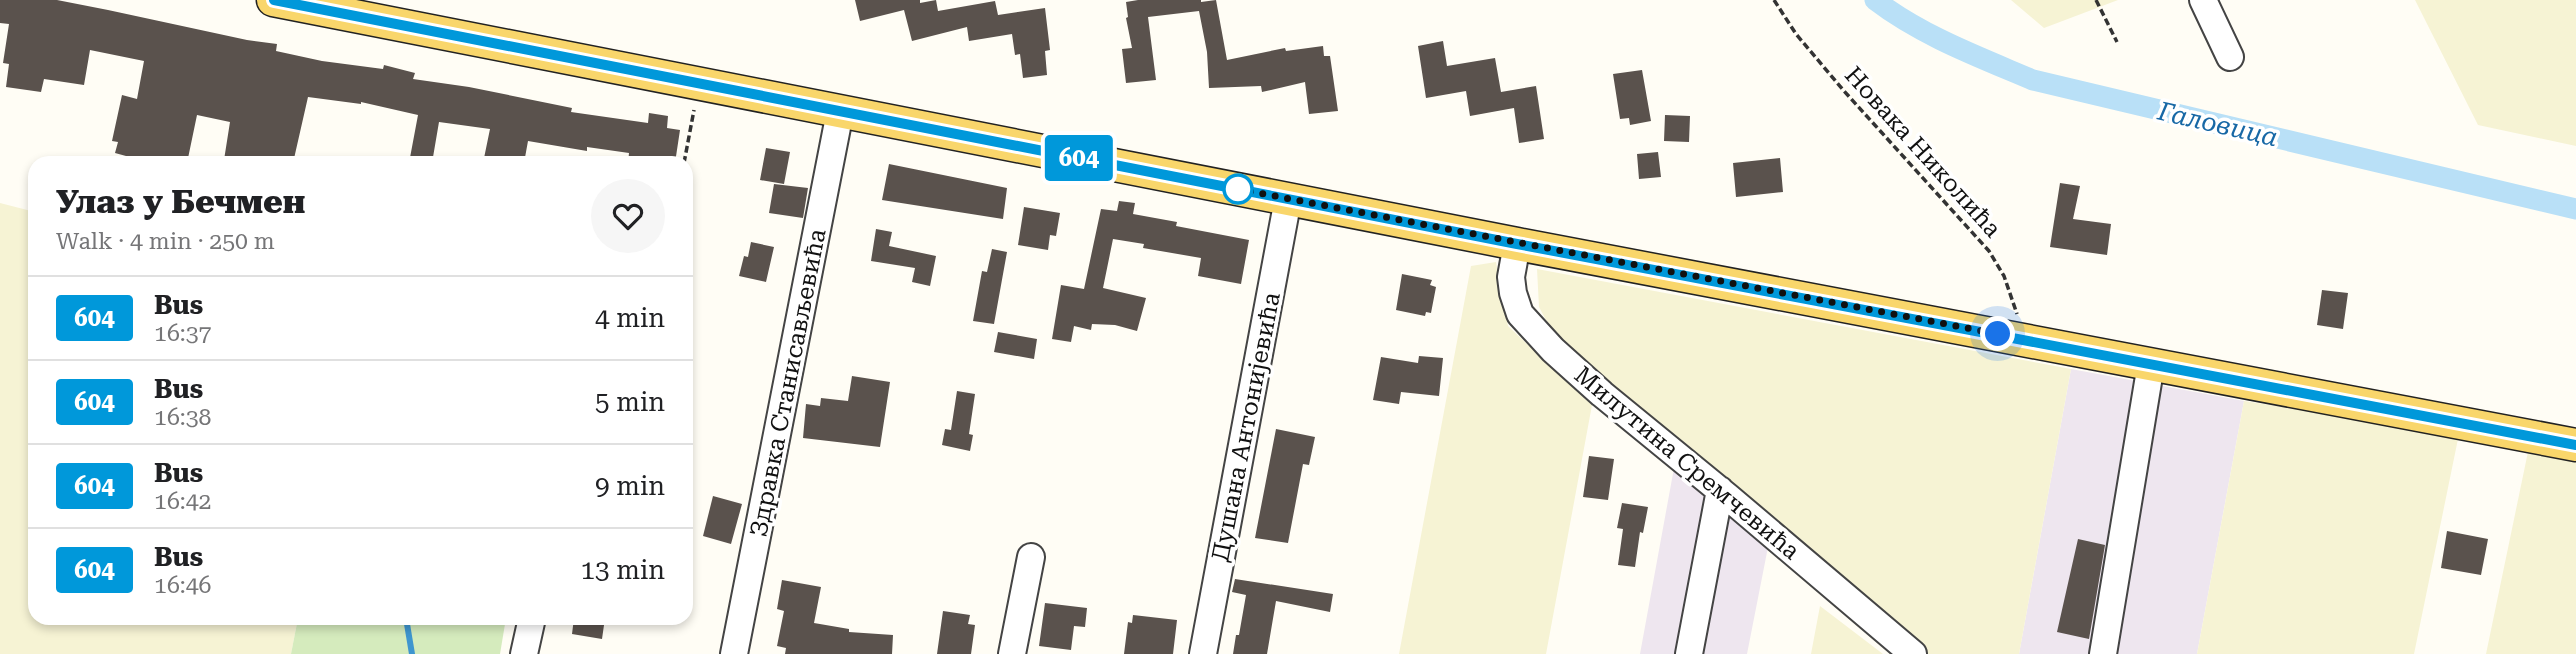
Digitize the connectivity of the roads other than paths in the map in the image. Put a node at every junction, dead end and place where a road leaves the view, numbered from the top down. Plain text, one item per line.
1 (274, 0) edge
2 (2203, 0) edge
3 (2230, 57) dead end
4 (840, 112) junction
5 (1288, 199) junction
6 (1517, 244) junction
7 (2151, 364) junction
8 (2576, 445) edge
9 (1720, 490) junction
10 (1031, 557) dead end
11 (530, 625) edge
12 (524, 654) edge
13 (734, 654) edge
14 (1012, 654) edge
15 (1203, 654) edge
16 (1689, 654) edge
17 (1913, 654) edge
18 (2103, 654) edge

1 - 4 main road
2 - 3 street
4 - 5 main road
4 - 13 street, Здравка Станисављевића
5 - 6 main road
5 - 15 street, Душана Антонијевића
6 - 7 main road
6 - 9 street, Милутина Сремчевића
7 - 8 main road
7 - 18 street
9 - 16 street
9 - 17 street, Милутина Сремчевића
10 - 14 street
11 - 12 street

